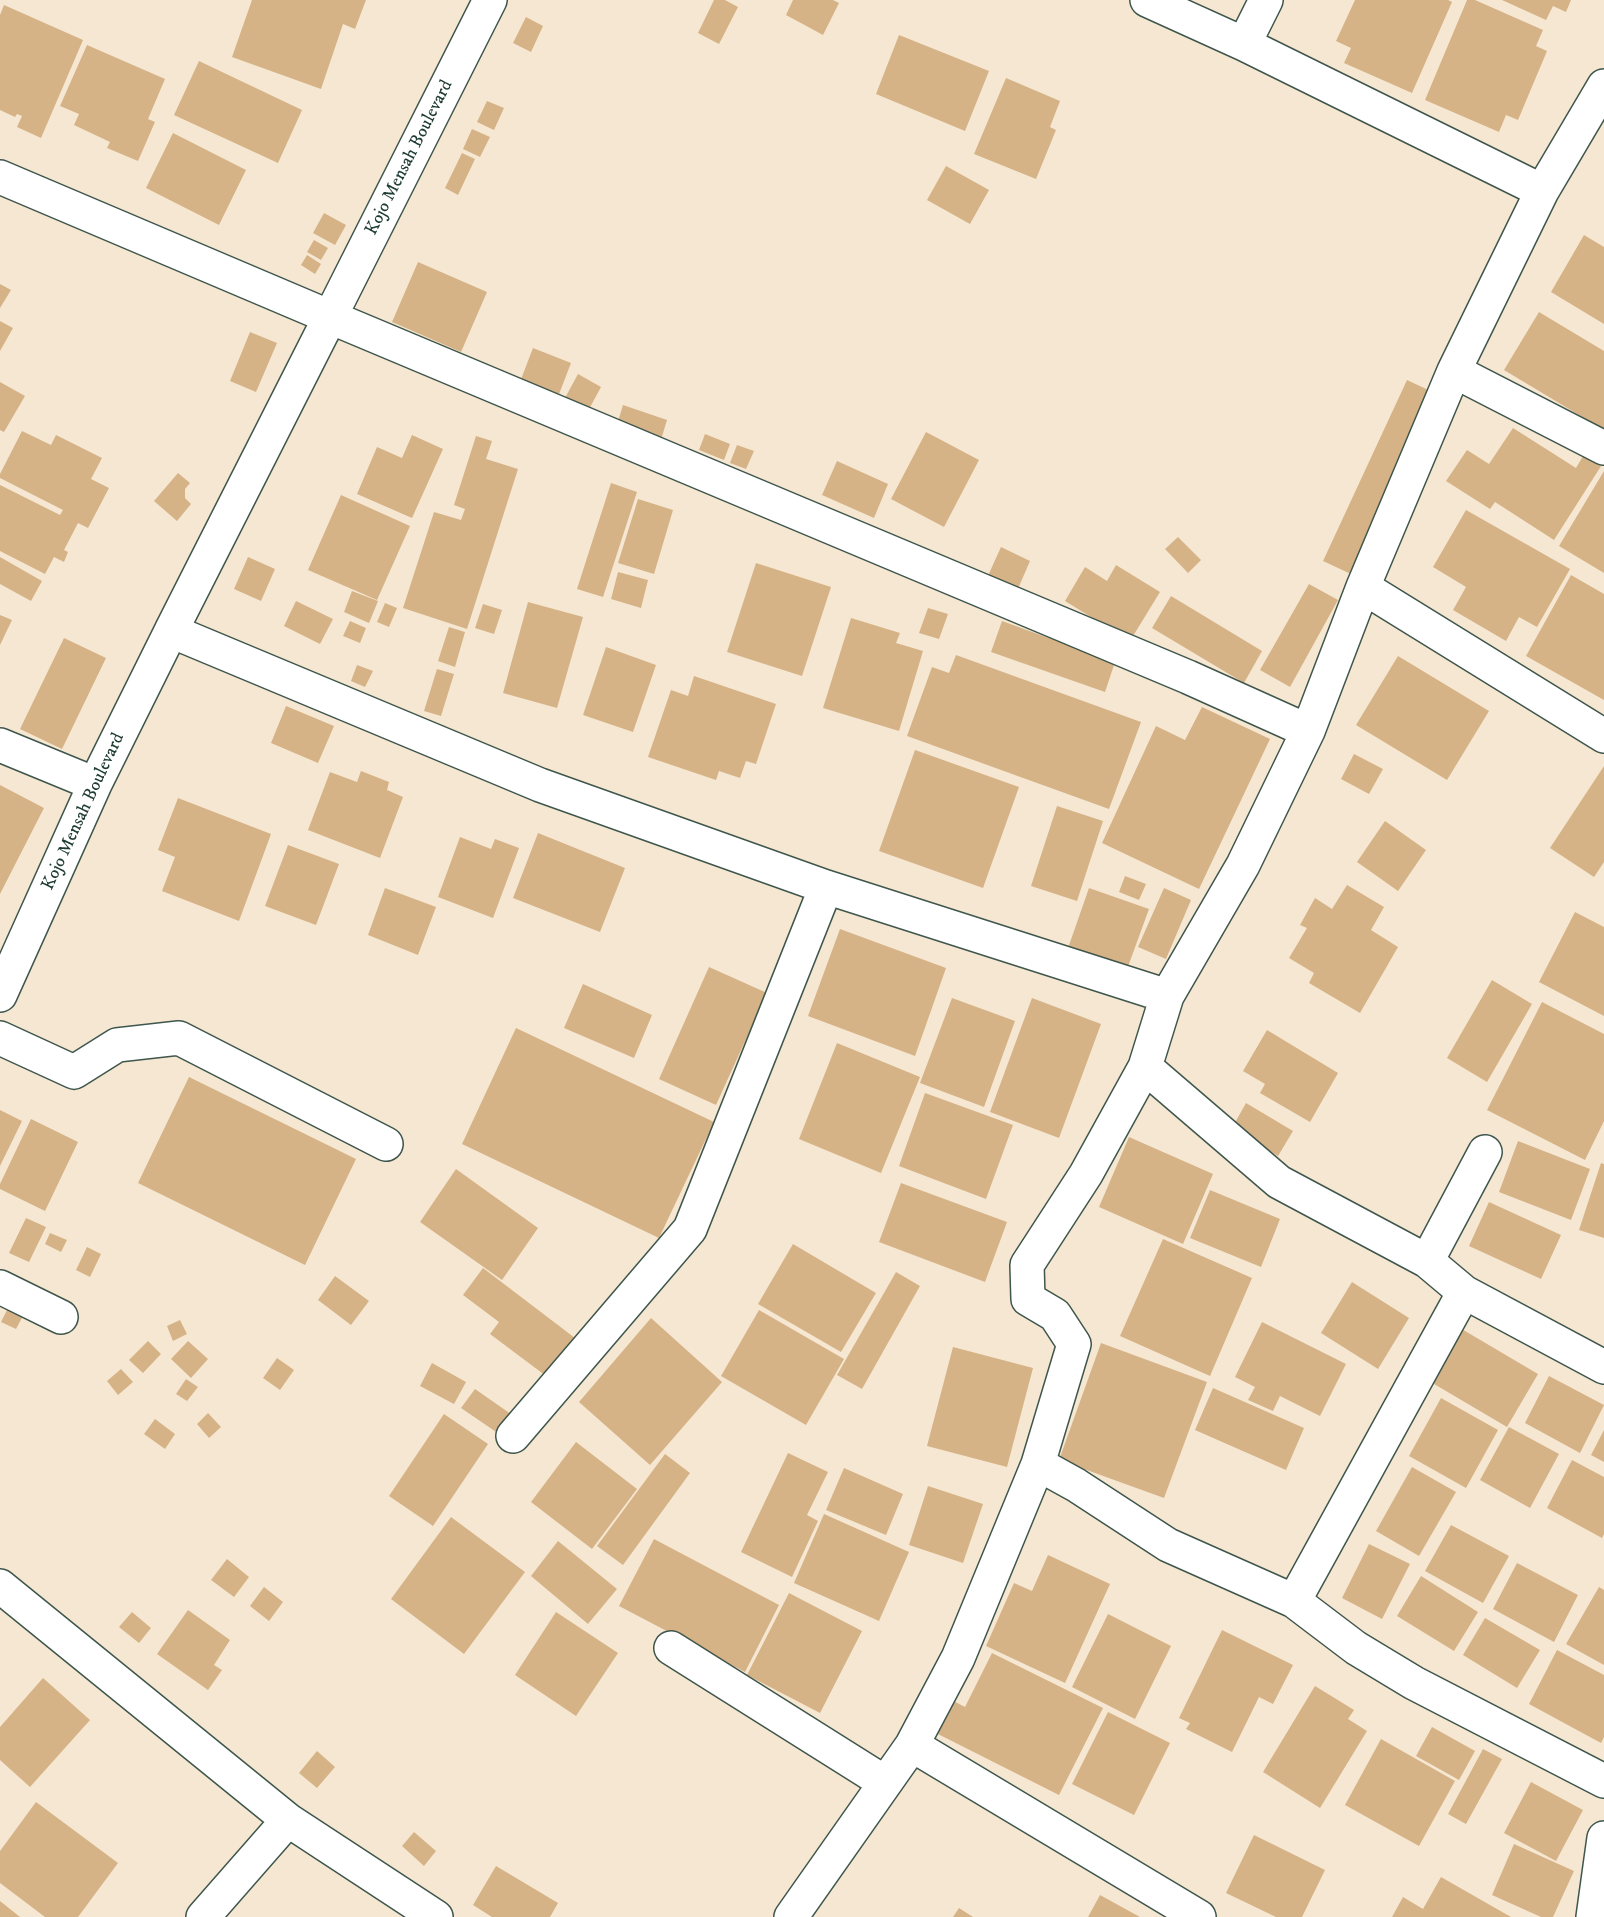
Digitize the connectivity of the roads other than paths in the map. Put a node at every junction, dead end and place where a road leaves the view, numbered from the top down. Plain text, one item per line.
1 (490, 0) edge
2 (1147, 0) edge
3 (1266, 0) edge
4 (1244, 44) junction
5 (1604, 86) edge
6 (0, 177) edge
7 (1542, 191) junction
8 (330, 317) junction
9 (1454, 371) junction
10 (1604, 448) edge
11 (1363, 586) junction
12 (171, 631) junction
13 (1308, 731) junction
14 (1604, 736) edge
15 (0, 745) edge
16 (95, 784) junction
17 (826, 887) junction
18 (0, 995) edge
19 (1167, 996) junction
20 (0, 1038) edge
21 (1145, 1067) junction
22 (386, 1144) dead end
23 (1485, 1152) dead end
24 (1426, 1261) junction
25 (0, 1287) edge
26 (1464, 1292) junction
27 (62, 1317) dead end
28 (1604, 1367) edge
29 (513, 1436) dead end
30 (1038, 1464) junction
31 (0, 1586) edge
32 (1294, 1601) junction
33 (671, 1648) dead end
34 (912, 1745) junction
35 (1604, 1781) edge
36 (885, 1782) junction
37 (288, 1820) junction
38 (1604, 1838) edge
39 (203, 1917) edge
40 (436, 1917) edge
41 (791, 1917) edge
42 (1199, 1917) edge
43 (1593, 1917) edge

1 - 8 street, Kojo Mensah Boulevard
2 - 4 street
3 - 4 street
4 - 7 street
5 - 7 street
6 - 8 street
7 - 9 street
8 - 12 street, Kojo Mensah Boulevard
8 - 13 street
9 - 10 street
9 - 11 street
11 - 13 street
11 - 14 street
12 - 16 street, Kojo Mensah Boulevard
12 - 17 street
13 - 19 street
15 - 16 street
16 - 18 street, Kojo Mensah Boulevard
17 - 19 street
17 - 29 street
19 - 21 street
20 - 22 street
21 - 24 street
21 - 30 street
23 - 24 street
24 - 26 street
25 - 27 street
26 - 28 street
26 - 32 street
30 - 32 street
30 - 34 street
31 - 37 street
32 - 35 street
33 - 36 street
34 - 36 street
34 - 42 street
36 - 41 street
37 - 39 street
37 - 40 street
38 - 43 street

